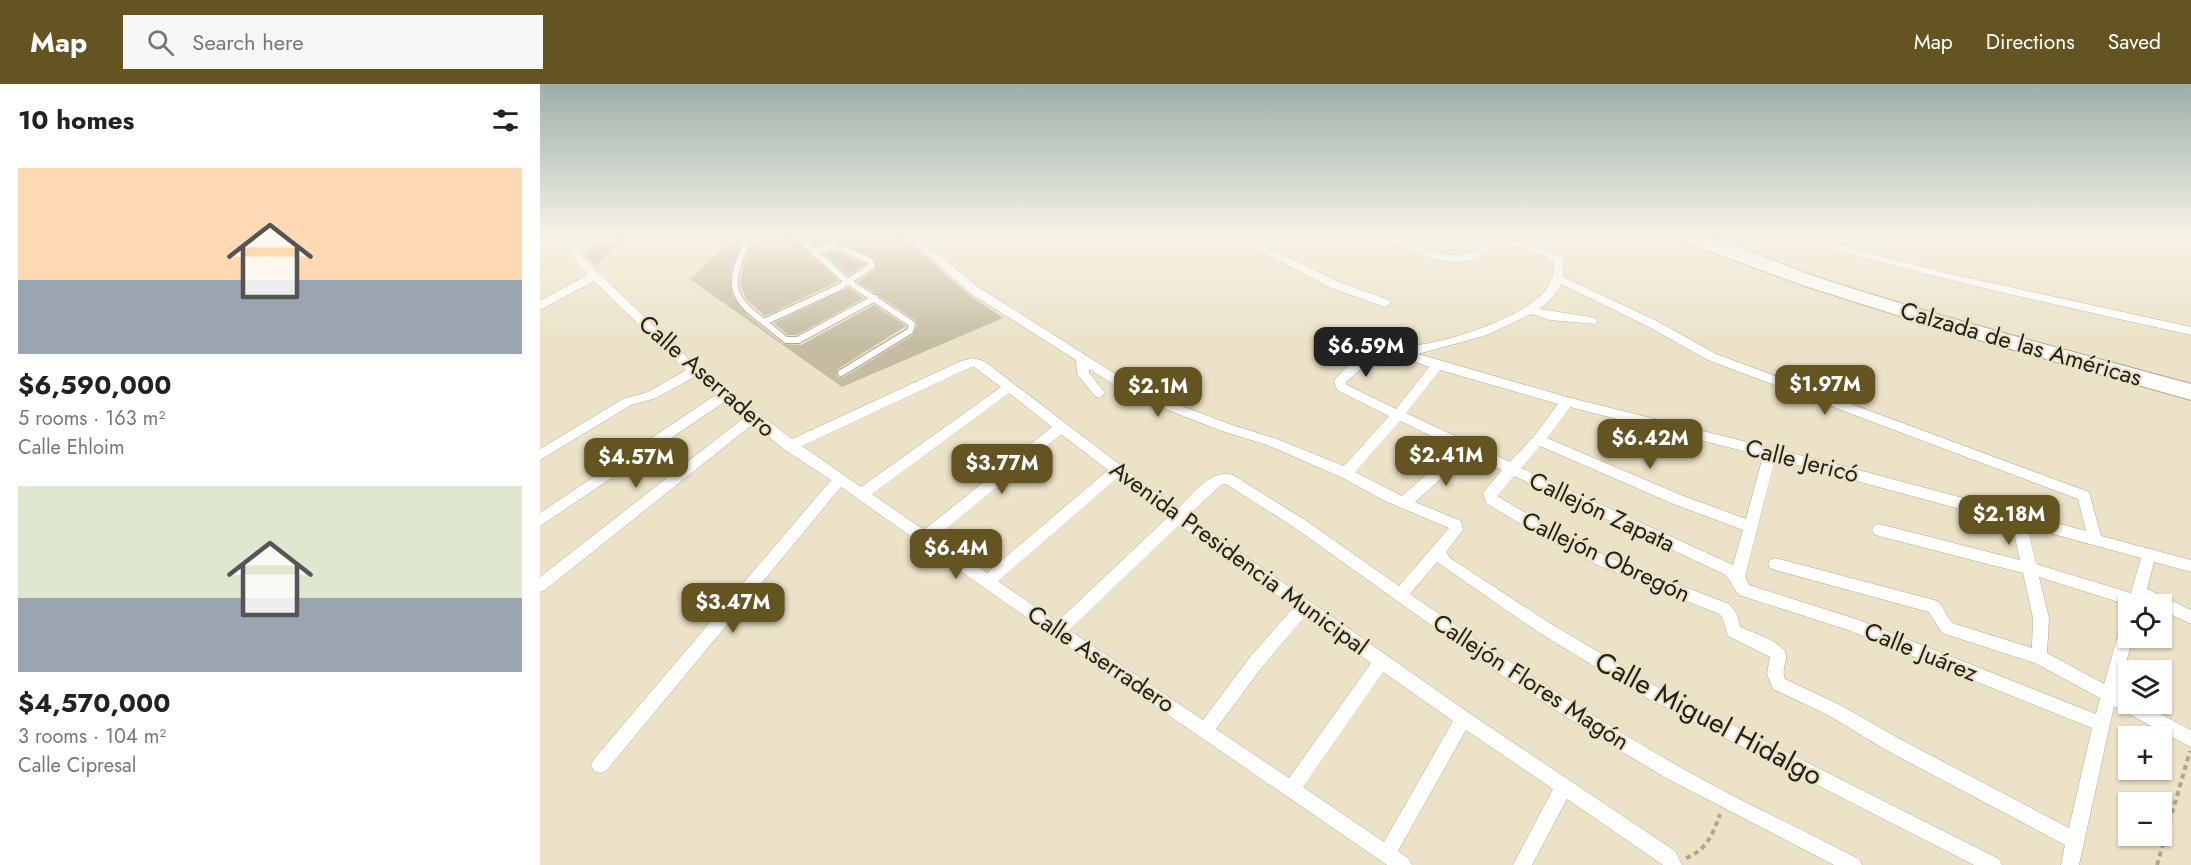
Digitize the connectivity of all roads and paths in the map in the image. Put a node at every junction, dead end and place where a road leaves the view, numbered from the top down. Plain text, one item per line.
1 (592, 271) edge
2 (734, 271) edge
3 (837, 271) edge
4 (867, 271) edge
5 (952, 271) edge
6 (1308, 271) edge
7 (1559, 271) edge
8 (1783, 271) edge
9 (1935, 271) edge
10 (595, 275) junction
11 (1559, 279) junction
12 (851, 283) junction
13 (875, 298) junction
14 (1385, 303) dead end
15 (540, 306) edge
16 (1531, 310) junction
17 (1591, 321) dead end
18 (764, 322) junction
19 (2191, 331) edge
20 (1401, 352) junction
21 (1082, 358) junction
22 (1437, 365) junction
23 (694, 371) junction
24 (841, 374) dead end
25 (1340, 381) joint
26 (1009, 387) junction
27 (2191, 392) edge
28 (1099, 393) dead end
29 (726, 394) junction
30 (1567, 402) junction
31 (1398, 415) junction
32 (753, 417) junction
33 (1061, 427) junction
34 (1538, 440) junction
35 (789, 446) junction
36 (1467, 447) junction
37 (1770, 453) junction
38 (540, 455) edge
39 (1512, 469) junction
40 (1117, 470) junction
41 (1346, 473) junction
42 (839, 480) junction
43 (861, 495) junction
44 (1404, 503) junction
45 (1178, 517) junction
46 (2018, 517) junction
47 (540, 520) edge
48 (1751, 527) junction
49 (1879, 530) dead end
50 (924, 538) junction
51 (2095, 539) junction
52 (1437, 552) junction
53 (2149, 554) junction
54 (1775, 564) dead end
55 (2191, 566) edge
56 (2031, 567) junction
57 (1739, 581) junction
58 (987, 582) junction
59 (540, 586) edge
60 (2120, 594) edge
61 (2138, 594) edge
62 (1400, 595) junction
63 (1304, 606) junction
64 (2172, 610) edge
65 (2191, 616) edge
66 (1058, 631) junction
67 (2122, 648) edge
68 (2039, 657) junction
69 (1382, 662) junction
70 (2109, 694) junction
71 (1463, 719) junction
72 (2102, 724) junction
73 (1206, 729) junction
74 (2191, 739) edge
75 (2191, 747) edge
76 (600, 765) dead end
77 (1564, 786) junction
78 (1292, 788) junction
79 (1725, 800) junction
80 (2074, 841) junction
81 (1387, 854) junction
82 (1673, 864) edge
83 (1403, 865) edge
84 (1522, 865) edge
85 (1852, 865) edge
86 (1993, 865) edge
87 (2070, 865) edge
88 (2157, 865) edge

1 - 10 street, Calle Aserradero
2 - 18 lane
3 - 12 lane
4 - 12 lane
5 - 21 street
6 - 14 street
7 - 11 street
8 - 27 main road, Calzada de las Américas
9 - 19 street
10 - 15 street
10 - 23 street, Calle Aserradero
11 - 16 street
11 - 51 street
12 - 13 lane
12 - 18 lane
13 - 18 lane
13 - 24 lane
16 - 17 street
16 - 20 street
20 - 22 street, Calle Jericó
20 - 25 street, Calle Jericó
21 - 28 street
21 - 41 street
22 - 30 street, Calle Jericó
22 - 31 street
23 - 29 street, Calle Aserradero
23 - 38 street
25 - 31 street, Callejón Zapata
26 - 33 street, Avenida Presidencia Municipal
26 - 35 street, Avenida Presidencia Municipal
26 - 43 street
29 - 32 street, Calle Aserradero
29 - 47 street
30 - 34 street
30 - 37 street, Calle Jericó
31 - 36 street, Callejón Zapata
31 - 41 street
32 - 35 street, Calle Aserradero
32 - 59 street
33 - 40 street, Avenida Presidencia Municipal
33 - 50 street
34 - 39 street
34 - 48 street
35 - 42 street, Calle Aserradero
36 - 39 street, Callejón Zapata
36 - 44 street
37 - 46 street, Calle Jericó
37 - 48 street
39 - 57 street, Callejón Zapata
39 - 80 street, Callejón Obregón
40 - 45 street, Avenida Presidencia Municipal
40 - 58 street
41 - 44 street
42 - 43 street, Calle Aserradero
42 - 76 street
43 - 50 street, Calle Aserradero
44 - 52 street
45 - 62 street, Callejón Flores Magón
45 - 63 street, Avenida Presidencia Municipal
45 - 66 street
46 - 51 street, Calle Jericó
46 - 56 street
48 - 57 street
49 - 56 street
50 - 58 street, Calle Aserradero
51 - 53 street, Calle Jericó
52 - 62 street
52 - 86 street, Calle Miguel Hidalgo
53 - 55 street, Calle Jericó
53 - 61 street
54 - 68 street
56 - 60 street
56 - 68 street
57 - 72 street, Calle Juárez
58 - 66 street, Calle Aserradero
62 - 79 street, Callejón Flores Magón
63 - 69 street, Avenida Presidencia Municipal
63 - 73 street
64 - 65 street
66 - 73 street, Calle Aserradero
67 - 70 street
68 - 70 street
69 - 71 street, Avenida Presidencia Municipal
69 - 78 street
70 - 72 street
70 - 74 street
71 - 77 street, Avenida Presidencia Municipal
71 - 81 street
72 - 80 street
73 - 78 street, Calle Aserradero
75 - 88 path
77 - 82 street, Avenida Presidencia Municipal
77 - 84 street
78 - 81 street, Calle Aserradero
79 - 82 path
79 - 85 street, Callejón Flores Magón
80 - 87 street
81 - 83 street, Calle Aserradero

